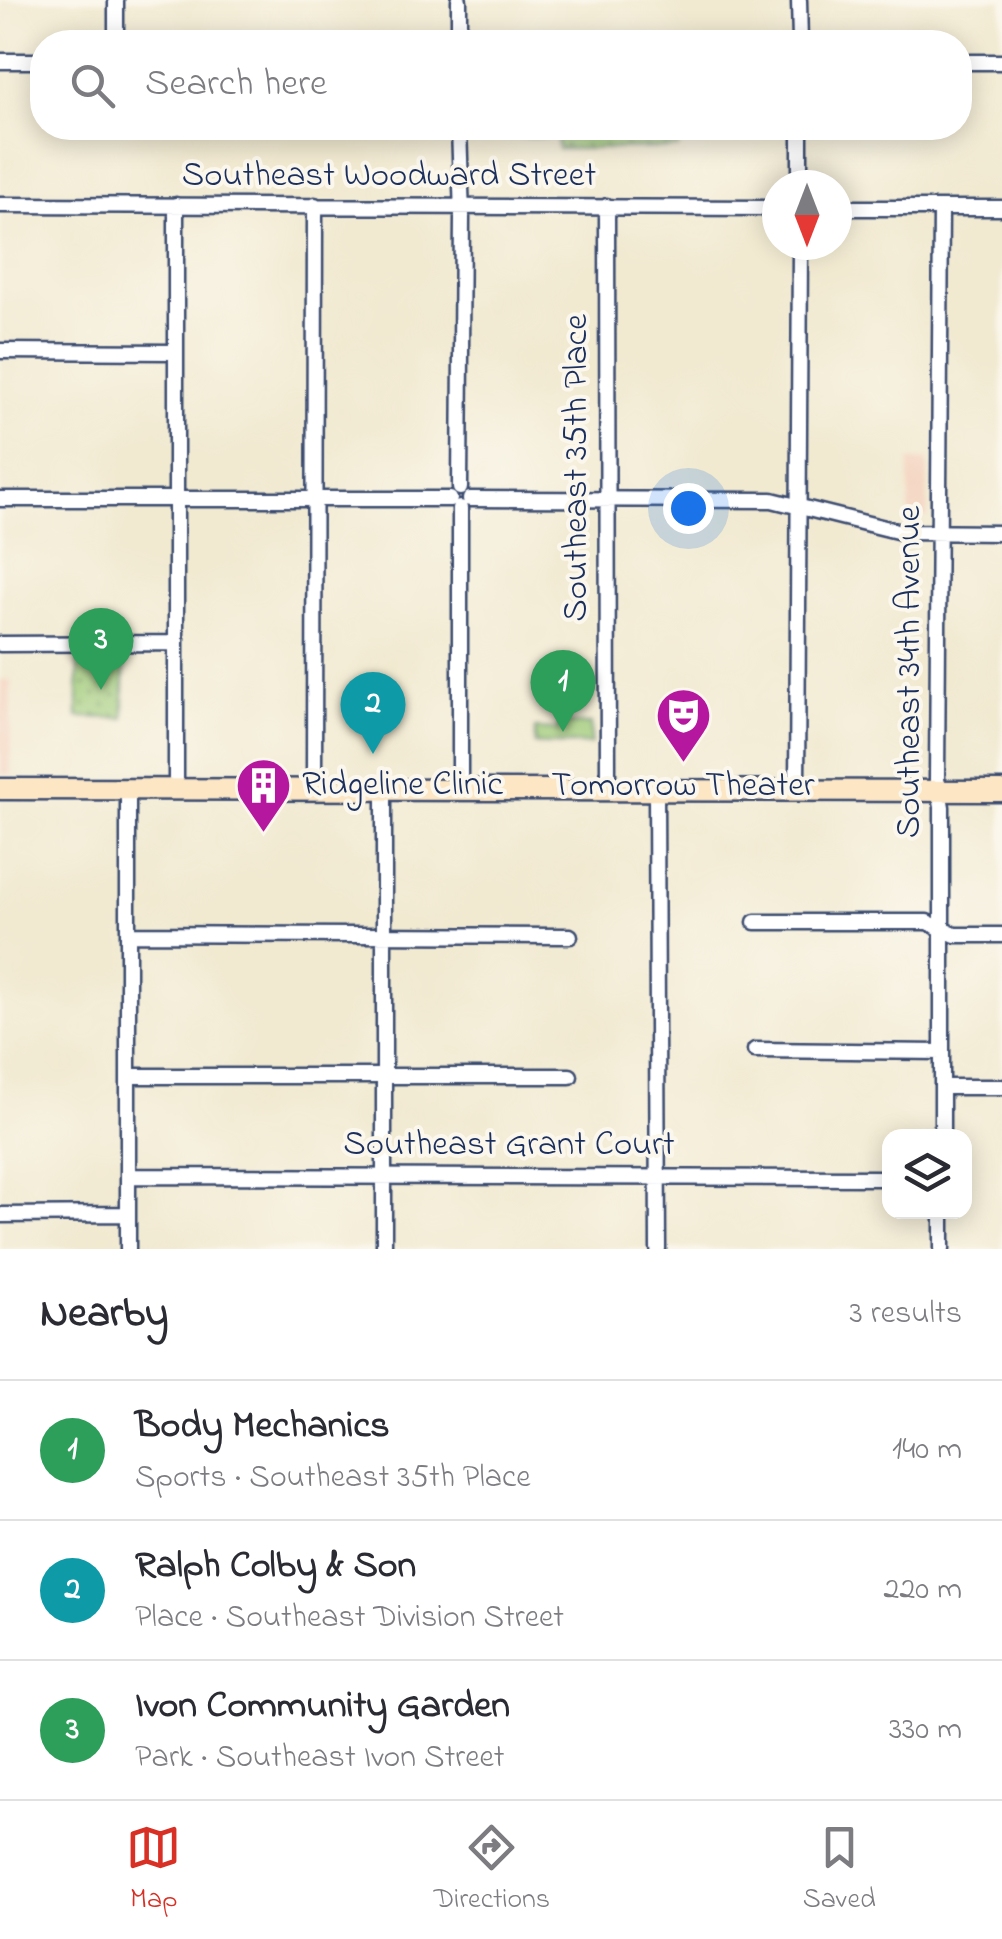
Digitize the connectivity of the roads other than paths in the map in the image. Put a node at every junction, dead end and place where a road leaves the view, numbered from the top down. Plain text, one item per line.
1 (116, 0) edge
2 (459, 0) edge
3 (800, 0) edge
4 (116, 30) edge
5 (459, 30) edge
6 (800, 30) edge
7 (0, 61) edge
8 (30, 61) edge
9 (972, 62) edge
10 (1002, 62) edge
11 (459, 140) edge
12 (800, 140) edge
13 (800, 170) edge
14 (0, 205) edge
15 (176, 205) junction
16 (315, 205) junction
17 (460, 206) junction
18 (608, 206) junction
19 (762, 208) edge
20 (852, 208) edge
21 (940, 208) junction
22 (1002, 208) edge
23 (800, 260) edge
24 (0, 352) edge
25 (176, 352) junction
26 (0, 498) edge
27 (176, 498) junction
28 (315, 498) junction
29 (460, 498) junction
30 (607, 499) junction
31 (800, 504) junction
32 (939, 533) junction
33 (1002, 533) edge
34 (176, 643) junction
35 (0, 644) edge
36 (0, 789) edge
37 (128, 790) junction
38 (176, 790) junction
39 (314, 790) junction
40 (384, 790) junction
41 (460, 790) junction
42 (608, 790) junction
43 (656, 791) junction
44 (797, 791) junction
45 (940, 791) junction
46 (1002, 791) edge
47 (755, 922) dead end
48 (942, 929) junction
49 (128, 934) junction
50 (384, 935) junction
51 (1002, 935) edge
52 (570, 936) dead end
53 (756, 1050) dead end
54 (942, 1052) junction
55 (384, 1075) junction
56 (128, 1076) junction
57 (570, 1076) dead end
58 (942, 1087) junction
59 (1002, 1087) edge
60 (942, 1129) edge
61 (384, 1174) junction
62 (128, 1176) junction
63 (658, 1176) junction
64 (882, 1178) edge
65 (128, 1214) junction
66 (0, 1215) edge
67 (942, 1219) edge
68 (128, 1249) edge
69 (384, 1249) edge
70 (658, 1249) edge
71 (942, 1249) edge

1 - 4 street
2 - 5 street
3 - 6 street
7 - 8 street
9 - 10 street
11 - 17 street
12 - 13 street
14 - 15 street, Southeast Woodward Street
15 - 16 street, Southeast Woodward Street
15 - 25 street
16 - 17 street, Southeast Woodward Street
16 - 28 street
17 - 18 street, Southeast Woodward Street
17 - 29 street
18 - 19 street, Southeast Woodward Street
18 - 30 street, Southeast 35th Place
20 - 21 street
21 - 22 street
21 - 32 street, Southeast 34th Avenue
23 - 31 street
24 - 25 street
25 - 27 street
26 - 27 street
27 - 28 street
27 - 34 street
28 - 29 street
28 - 39 street
29 - 30 street
29 - 41 street
30 - 31 street
30 - 42 street, Southeast 35th Place
31 - 32 street
31 - 44 street
32 - 33 street
32 - 45 street, Southeast 34th Avenue
34 - 35 street
34 - 38 street
36 - 37 main road
37 - 38 main road
37 - 49 street
38 - 39 main road
39 - 40 main road
40 - 41 main road
40 - 50 street
41 - 42 main road
42 - 43 main road
43 - 44 main road
43 - 63 street
44 - 45 main road
45 - 46 main road
45 - 48 street, Southeast 34th Avenue
47 - 48 street
48 - 51 street
48 - 54 street, Southeast 34th Avenue
49 - 50 street
49 - 56 street
50 - 52 street
50 - 55 street
53 - 54 street
54 - 58 street, Southeast 34th Avenue
55 - 56 street
55 - 57 street
55 - 61 street
56 - 62 street
58 - 59 street
58 - 60 street, Southeast 34th Avenue
61 - 62 street, Southeast Grant Court
61 - 63 street, Southeast Grant Court
61 - 69 street
62 - 65 street
63 - 64 street, Southeast Grant Court
63 - 70 street
65 - 66 street
65 - 68 street
67 - 71 street

